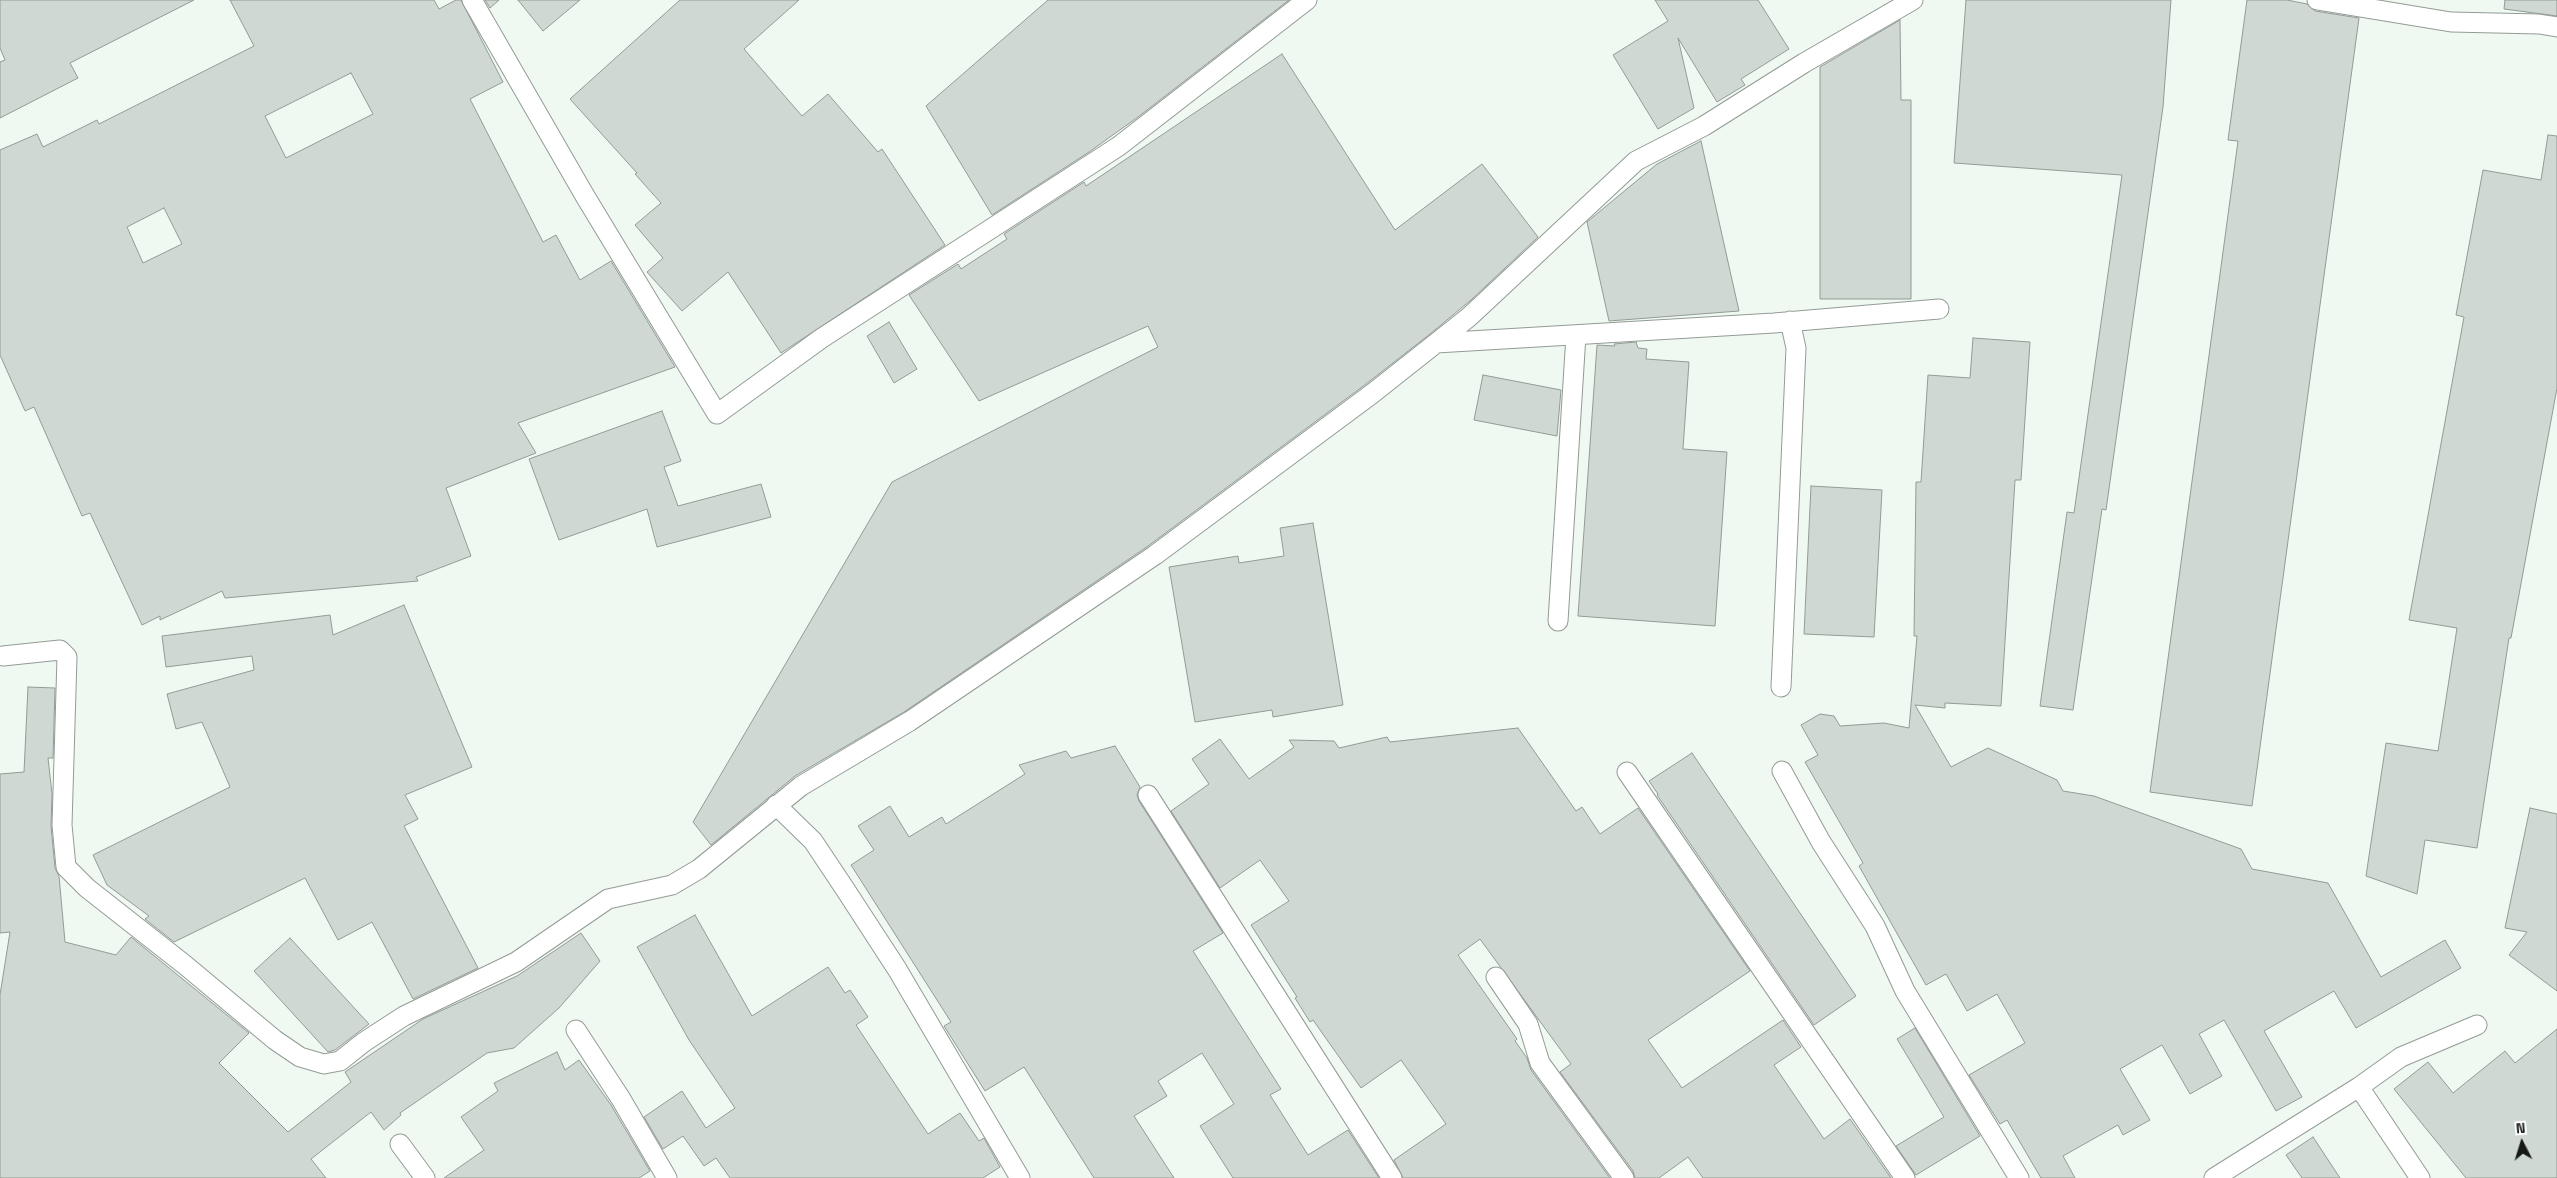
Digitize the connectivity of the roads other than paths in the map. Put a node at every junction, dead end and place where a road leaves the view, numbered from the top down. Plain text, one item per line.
1 (472, 0) edge
2 (1307, 0) edge
3 (1913, 0) edge
4 (2317, 0) edge
5 (2557, 27) edge
6 (1939, 309) dead end
7 (1790, 321) junction
8 (1576, 335) junction
9 (1436, 343) junction
10 (1558, 621) dead end
11 (1, 654) edge
12 (1781, 687) dead end
13 (1782, 771) dead end
14 (1628, 772) dead end
15 (1148, 795) dead end
16 (776, 805) junction
17 (1496, 977) dead end
18 (2476, 1025) dead end
19 (576, 1030) dead end
20 (2359, 1087) junction
21 (400, 1144) dead end
22 (425, 1178) edge
23 (667, 1178) edge
24 (1020, 1178) edge
25 (1392, 1178) edge
26 (1624, 1178) edge
27 (1905, 1178) edge
28 (2019, 1178) edge
29 (2214, 1178) edge
30 (2420, 1178) edge

1 - 2 street
3 - 9 street
4 - 5 street
6 - 7 street
7 - 8 street
7 - 12 street
8 - 9 street
8 - 10 street
9 - 16 street
11 - 16 street
13 - 28 street
14 - 27 street
15 - 25 street
16 - 24 street
17 - 26 street
18 - 20 street
19 - 23 street
20 - 29 street
20 - 30 street
21 - 22 street

